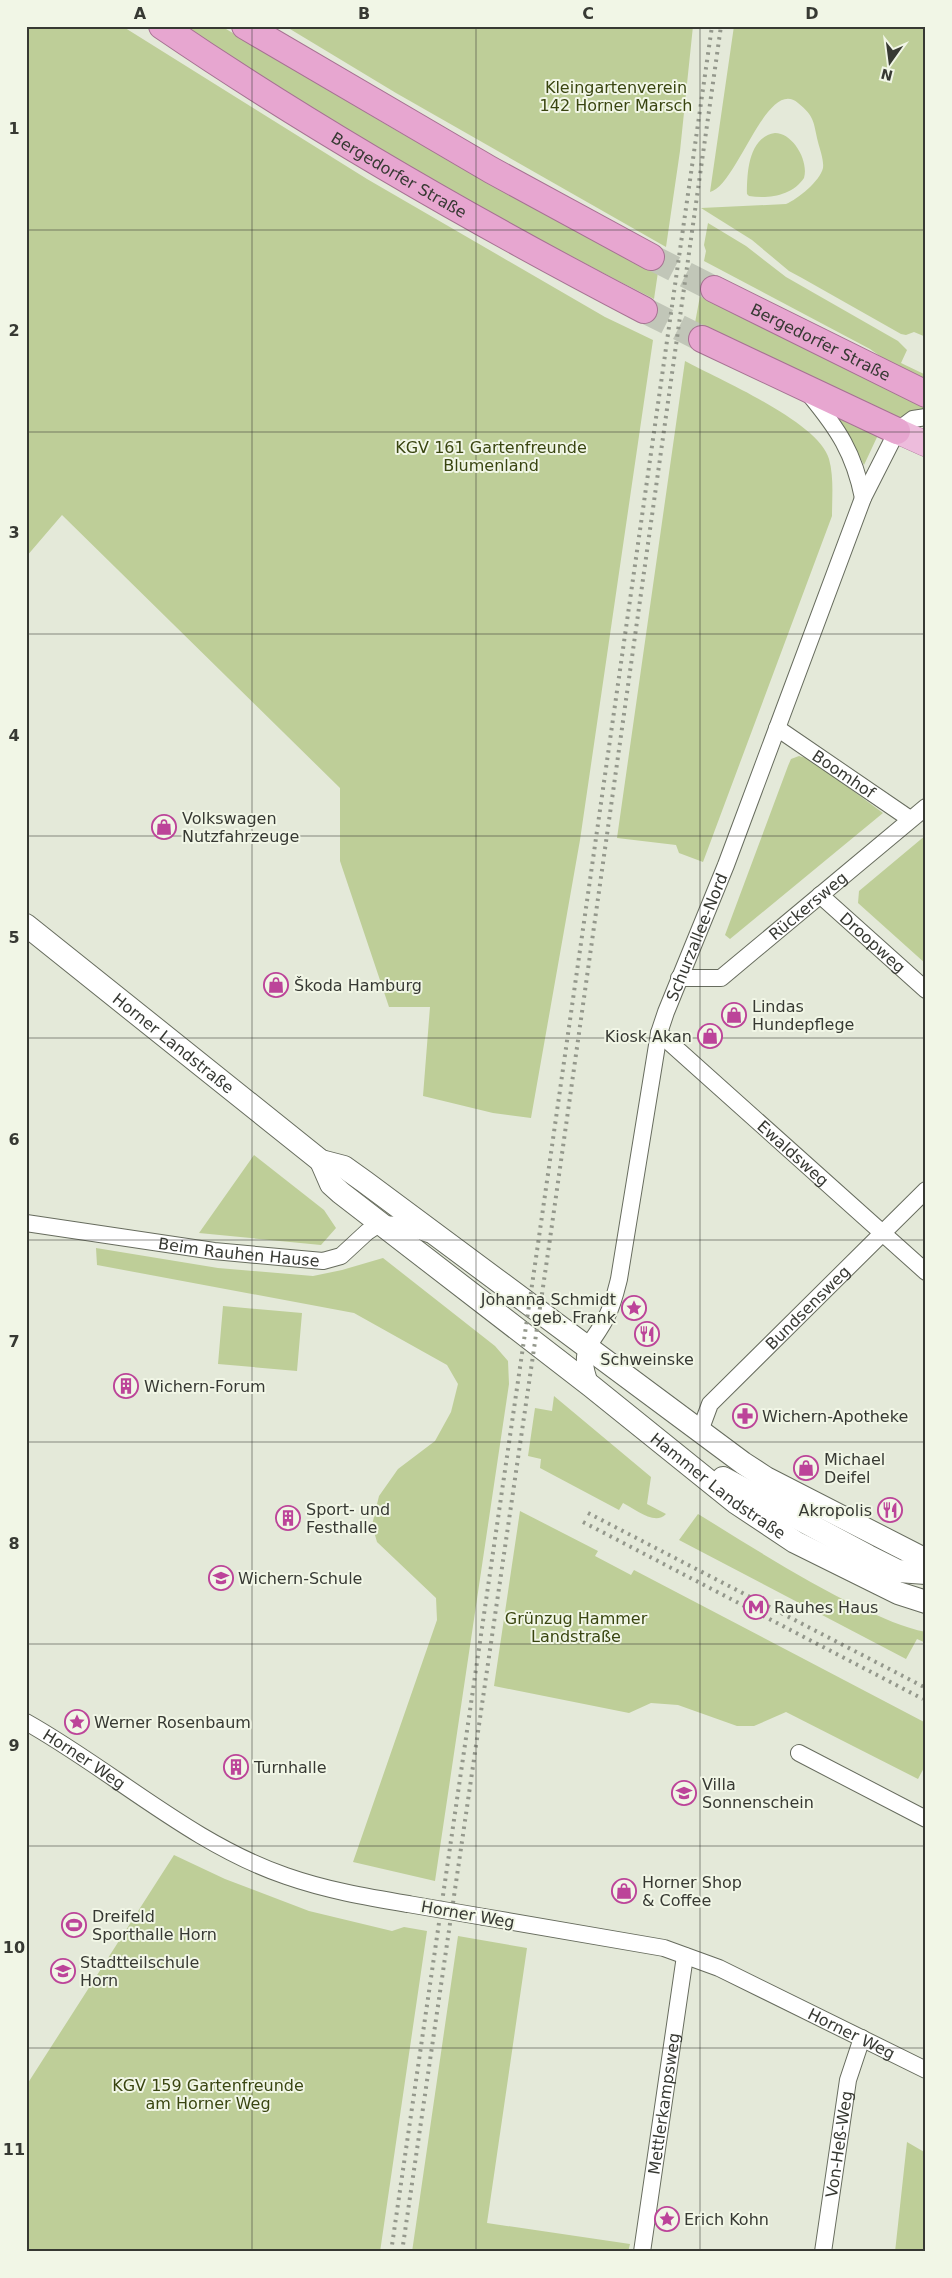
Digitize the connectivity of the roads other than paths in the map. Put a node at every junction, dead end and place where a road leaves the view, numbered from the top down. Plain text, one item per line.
1 (162, 26) edge
2 (245, 26) edge
3 (651, 256) tunnel mouth
4 (714, 289) tunnel mouth
5 (644, 310) tunnel mouth
6 (702, 340) tunnel mouth
7 (805, 388) junction
8 (926, 394) edge
9 (926, 417) edge
10 (897, 431) junction
11 (926, 444) edge
12 (863, 498) junction
13 (777, 728) junction
14 (921, 812) edge
15 (820, 895) junction
16 (26, 925) edge
17 (679, 978) junction
18 (926, 990) edge
19 (660, 1034) junction
20 (321, 1161) junction
21 (926, 1190) edge
22 (26, 1223) edge
23 (379, 1224) junction
24 (882, 1232) junction
25 (439, 1238) junction
26 (926, 1272) edge
27 (534, 1309) joint
28 (530, 1339) joint
29 (586, 1347) junction
30 (592, 1386) junction
31 (700, 1431) junction
32 (669, 1449) junction
33 (926, 1560) edge
34 (926, 1573) edge
35 (926, 1582) edge
36 (917, 1599) edge
37 (26, 1722) edge
38 (799, 1753) dead end
39 (926, 1819) edge
40 (685, 1956) junction
41 (862, 2038) junction
42 (926, 2070) edge
43 (642, 2252) edge
44 (823, 2252) edge

1 - 5 highway, Bergedorfer Straße
2 - 3 highway
4 - 8 highway, Bergedorfer Straße
6 - 7 highway
7 - 10 highway
7 - 12 street
9 - 10 street
10 - 11 main road
10 - 12 street, Schurzallee-Nord
12 - 13 street, Schurzallee-Nord
13 - 14 street, Boomhof
13 - 17 street, Schurzallee-Nord
14 - 15 street, Rückersweg
15 - 17 street, Rückersweg
15 - 18 street, Droopweg
16 - 20 main road, Horner Landstraße
17 - 19 street, Schurzallee-Nord
19 - 24 street, Ewaldsweg
19 - 29 street, Schurzallee-Nord
20 - 23 main road, Horner Landstraße
20 - 25 main road, Horner Landstraße
21 - 24 street, Bundsensweg
22 - 23 street, Beim Rauhen Hause
23 - 25 street
23 - 28 main road, Horner Landstraße
24 - 26 street, Ewaldsweg
24 - 31 street, Bundsensweg
25 - 27 main road, Horner Landstraße
27 - 29 main road, Hammer Landstraße
28 - 30 main road, Hammer Landstraße
29 - 30 street
29 - 31 main road, Hammer Landstraße
30 - 32 main road, Hammer Landstraße
31 - 33 main road, Hammer Landstraße
32 - 34 main road
32 - 36 main road, Hammer Landstraße
35 - 36 street
37 - 40 street, Horner Weg, bridge
38 - 39 street
40 - 41 street, Horner Weg
40 - 43 street, Mettlerkampsweg
41 - 42 street, Horner Weg
41 - 44 street, Von-Heß-Weg

